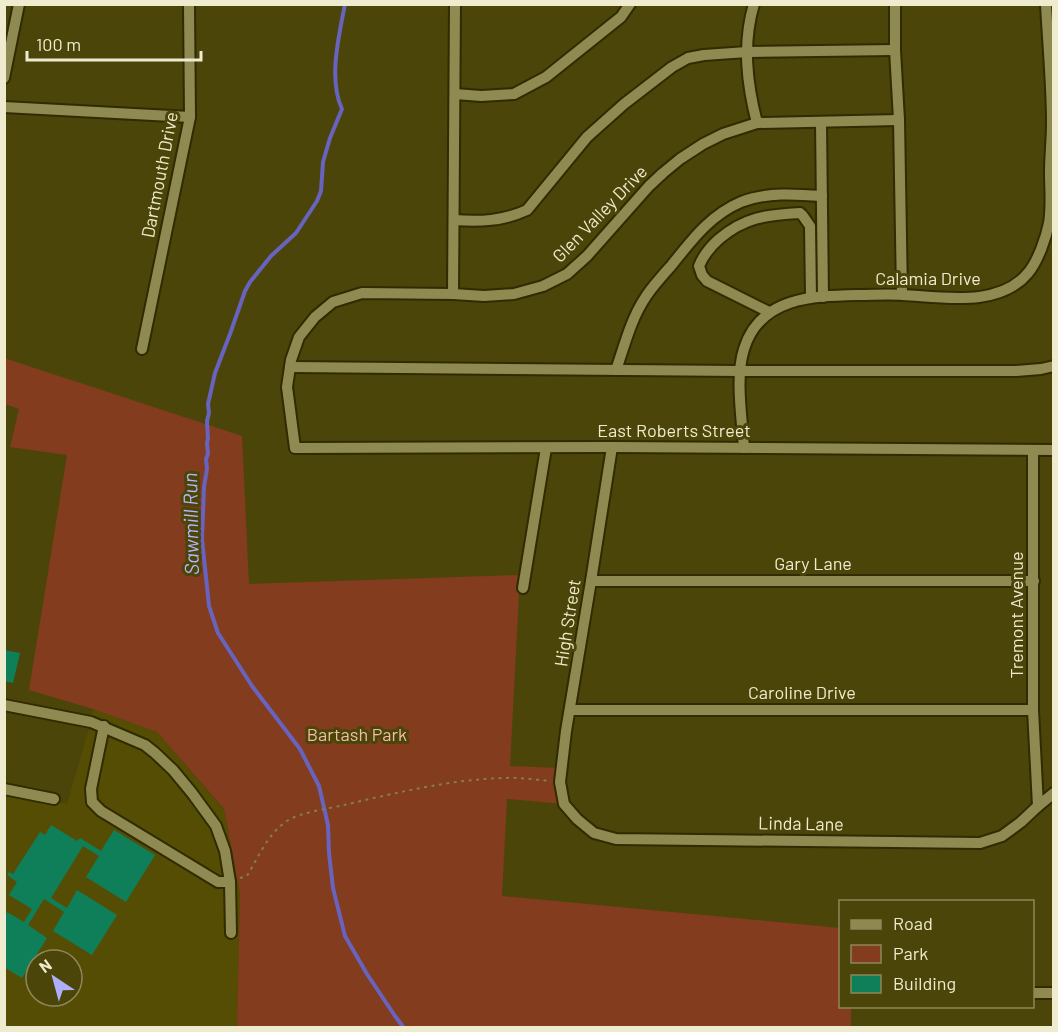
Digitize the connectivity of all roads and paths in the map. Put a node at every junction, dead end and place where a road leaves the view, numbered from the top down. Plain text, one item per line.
1 (19, 4) edge
2 (189, 4) edge
3 (455, 4) edge
4 (630, 4) edge
5 (754, 4) edge
6 (895, 4) edge
7 (1046, 4) edge
8 (895, 50) junction
9 (747, 52) junction
10 (4, 78) edge
11 (455, 94) junction
12 (4, 107) edge
13 (190, 117) junction
14 (899, 120) junction
15 (1053, 121) edge
16 (821, 122) junction
17 (757, 123) junction
18 (822, 196) junction
19 (454, 220) junction
20 (453, 294) junction
21 (902, 294) junction
22 (811, 297) junction
23 (823, 297) junction
24 (769, 312) junction
25 (142, 349) dead end
26 (1053, 366) edge
27 (290, 367) junction
28 (616, 370) junction
29 (740, 371) junction
30 (612, 447) junction
31 (295, 448) joint
32 (546, 448) junction
33 (744, 448) junction
34 (1053, 450) edge
35 (1033, 451) junction
36 (591, 581) junction
37 (1034, 581) junction
38 (523, 588) dead end
39 (4, 705) edge
40 (570, 710) junction
41 (1034, 710) junction
42 (104, 726) junction
43 (560, 782) junction
44 (4, 789) edge
45 (1053, 793) edge
46 (54, 799) dead end
47 (564, 804) joint
48 (1038, 806) junction
49 (230, 882) junction
50 (231, 933) dead end
51 (1034, 993) edge
52 (1053, 993) edge

1 - 10 street
2 - 13 street, Dartmouth Drive
3 - 11 street
4 - 11 street
5 - 9 street
6 - 8 street
7 - 15 street, Calamia Drive
8 - 9 street
8 - 14 street
9 - 17 street
9 - 19 street
11 - 19 street
12 - 13 street
13 - 25 street, Dartmouth Drive
14 - 16 street, Glen Valley Drive
14 - 21 street
15 - 21 street, Calamia Drive
16 - 17 street, Glen Valley Drive
16 - 18 street
17 - 20 street, Glen Valley Drive
18 - 23 street
18 - 28 street
19 - 20 street
20 - 27 street, Glen Valley Drive
21 - 23 street, Calamia Drive
22 - 23 street, Calamia Drive
22 - 24 street, Calamia Drive
22 - 24 street
24 - 29 street, Calamia Drive
26 - 29 street
27 - 28 street
27 - 31 street, Glen Valley Drive
28 - 29 street
29 - 33 street, Calamia Drive
30 - 32 street, East Roberts Street
30 - 33 street, East Roberts Street
30 - 36 street, High Street
31 - 32 street, East Roberts Street
32 - 38 street
33 - 35 street, East Roberts Street
34 - 35 street, East Roberts Street
35 - 37 street, Tremont Avenue
36 - 37 street, Gary Lane
36 - 40 street, High Street
37 - 41 street, Tremont Avenue
39 - 42 street
40 - 41 street, Caroline Drive
40 - 43 street, High Street
41 - 48 street, Tremont Avenue
42 - 49 street
42 - 49 street
43 - 47 street, High Street
43 - 49 path
44 - 46 street
45 - 48 street, Linda Lane
47 - 48 street, Linda Lane
49 - 50 street
51 - 52 street

